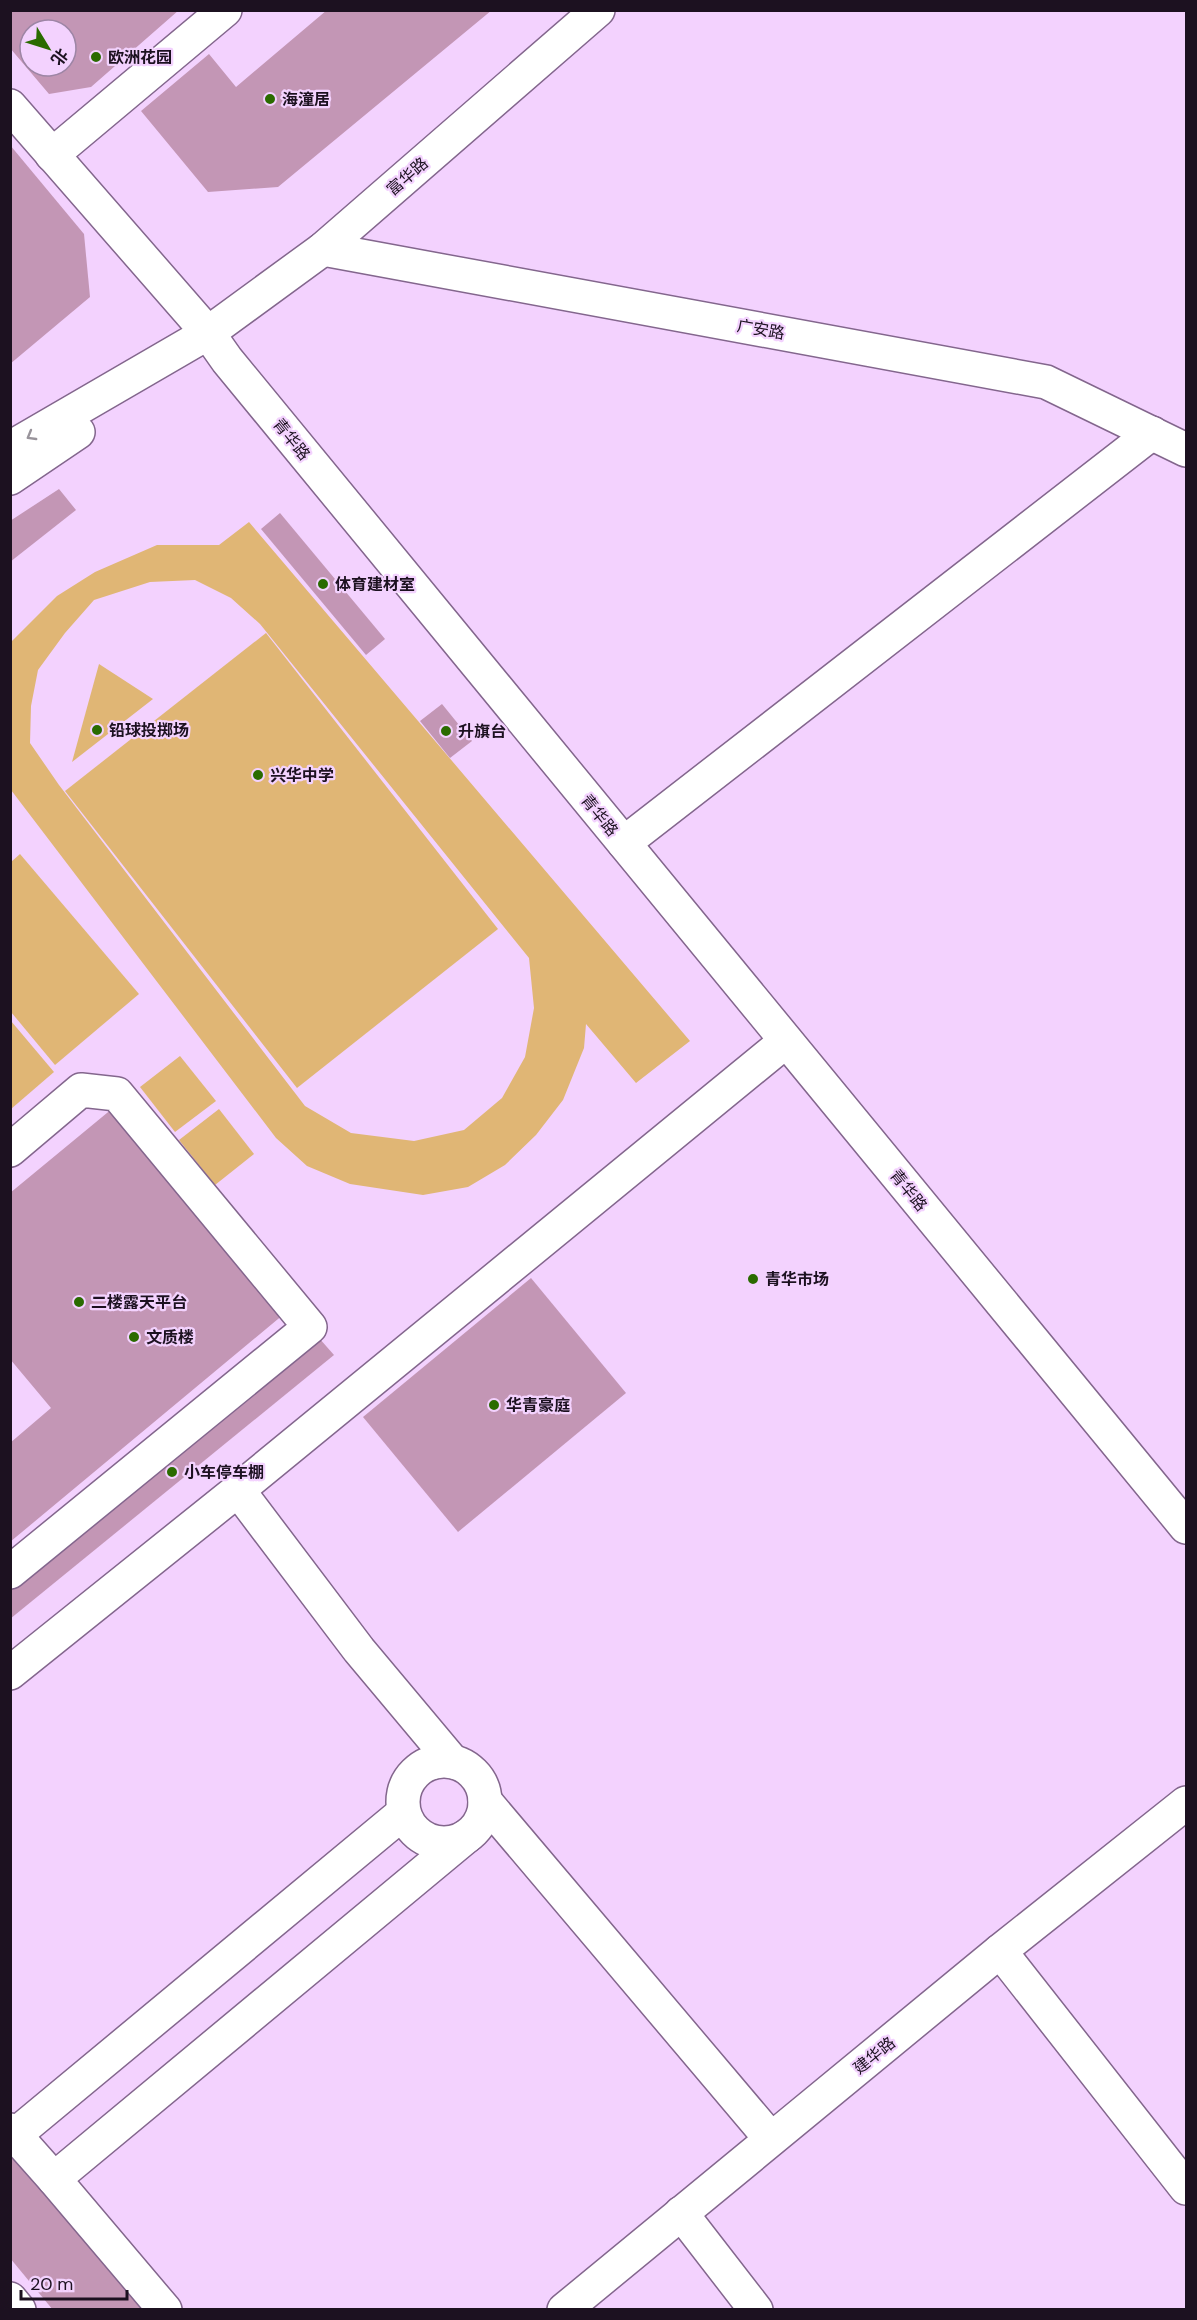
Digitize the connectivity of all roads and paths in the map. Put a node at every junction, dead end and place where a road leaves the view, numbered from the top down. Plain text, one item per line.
1 (225, 10) edge
2 (598, 10) edge
3 (10, 106) edge
4 (52, 155) junction
5 (323, 249) junction
6 (208, 333) junction
7 (1152, 433) junction
8 (10, 448) edge
9 (1186, 450) edge
10 (10, 477) edge
11 (624, 843) junction
12 (786, 1041) junction
13 (10, 1150) edge
14 (238, 1490) junction
15 (1186, 1527) edge
16 (10, 1572) edge
17 (10, 1672) edge
18 (452, 1761) junction
19 (485, 1801) junction
20 (1186, 1803) edge
21 (404, 1813) junction
22 (467, 1836) junction
23 (1000, 1951) junction
24 (13, 2133) edge
25 (771, 2139) junction
26 (54, 2179) junction
27 (1186, 2188) edge
28 (681, 2213) junction
29 (10, 2299) edge
30 (19, 2310) edge
31 (165, 2310) edge
32 (564, 2310) edge
33 (756, 2310) edge

1 - 4 street
2 - 5 street, 富华路
3 - 4 street, 青华路
4 - 6 street, 青华路
5 - 6 street, 富华路
5 - 7 street, 广安路
6 -> 8 street, 富华路
6 - 10 street, 富华路
6 - 11 street, 青华路
7 - 9 street, 广安路
7 - 11 street
11 - 12 street, 青华路
12 - 14 street
12 - 15 street, 青华路
13 - 16 street
14 - 17 street
14 - 18 street
18 - 19 street
18 - 21 street
19 - 22 street
19 - 25 street
20 - 23 street, 建华路
21 - 22 street
21 - 24 street
22 - 26 street
23 - 25 street, 建华路
23 - 27 street
24 - 26 street
25 - 28 street, 建华路
26 - 31 street
28 - 32 street, 建华路
28 - 33 street
29 - 30 street

